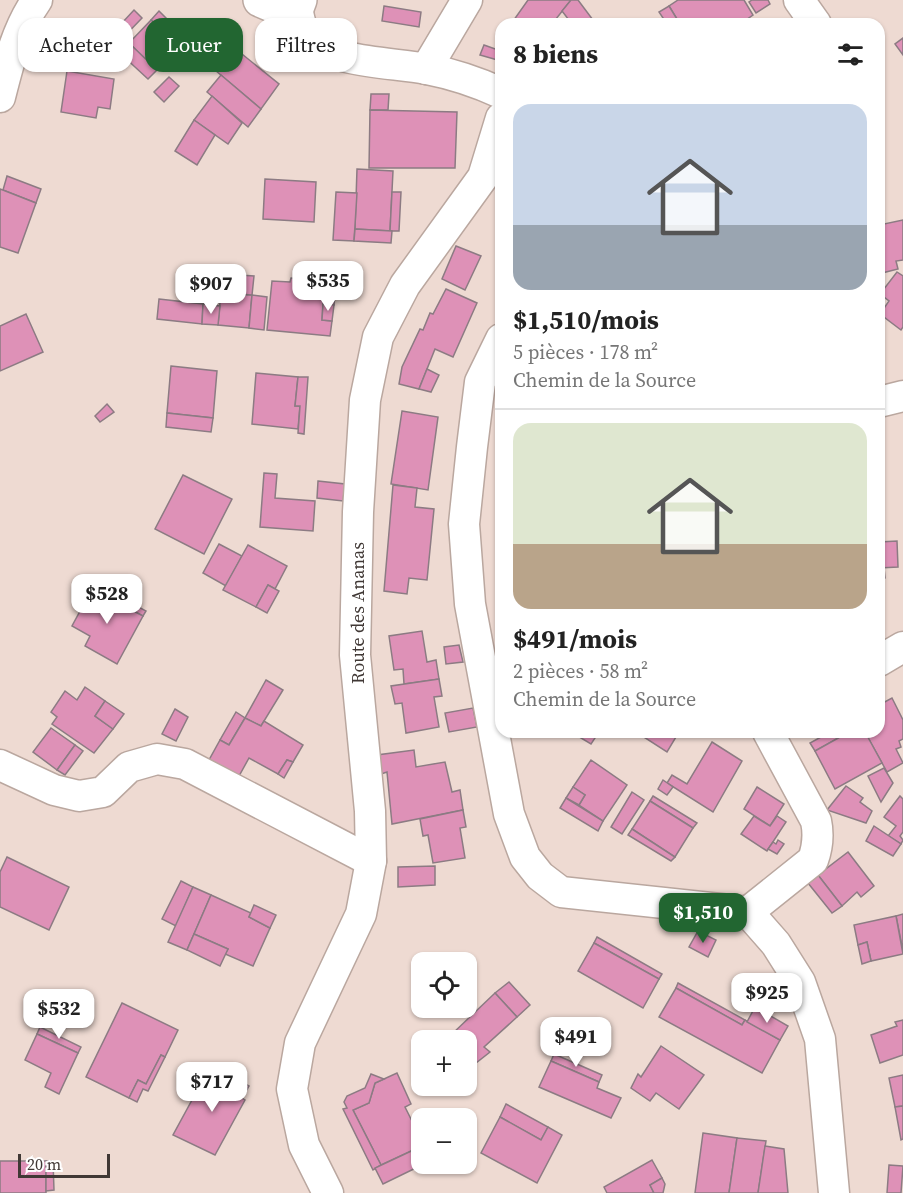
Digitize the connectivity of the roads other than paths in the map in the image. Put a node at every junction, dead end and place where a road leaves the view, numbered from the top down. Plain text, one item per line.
1 (37, 0) edge
2 (260, 0) edge
3 (467, 0) edge
4 (799, 0) edge
5 (298, 4) edge
6 (812, 18) edge
7 (426, 69) junction
8 (495, 90) edge
9 (0, 97) edge
10 (495, 138) edge
11 (495, 351) edge
12 (903, 396) edge
13 (885, 400) edge
14 (903, 647) edge
15 (885, 658) edge
16 (771, 738) edge
17 (0, 765) edge
18 (371, 861) junction
19 (748, 912) junction
20 (328, 1193) edge
21 (834, 1193) edge

1 - 9 street
2 - 5 main road
3 - 7 street
4 - 6 street
5 - 7 street
7 - 8 street
10 - 18 street, Route des Ananas
11 - 19 street
12 - 13 street
14 - 15 street
16 - 19 street
17 - 18 street
18 - 20 street, Route des Ananas
19 - 21 street

